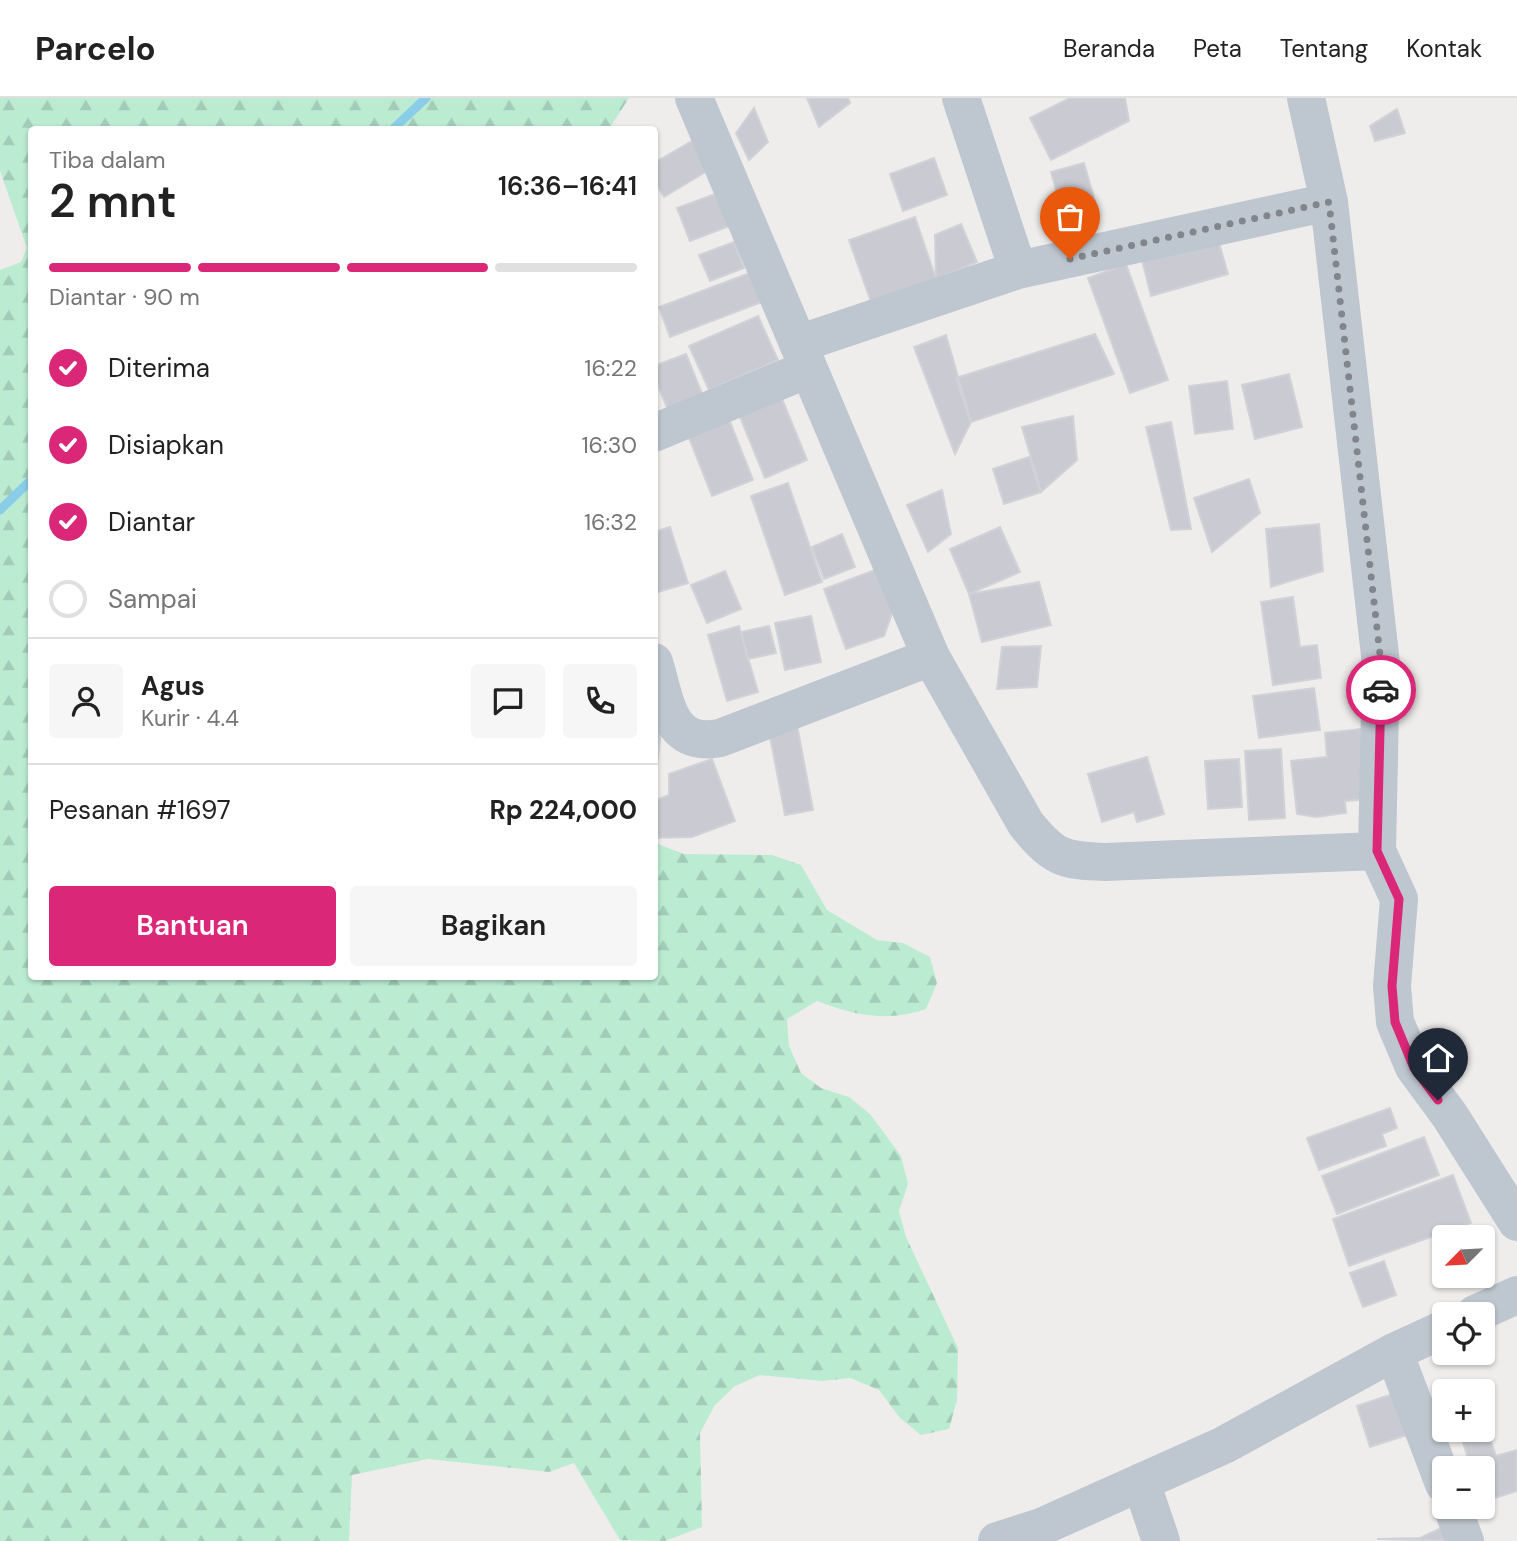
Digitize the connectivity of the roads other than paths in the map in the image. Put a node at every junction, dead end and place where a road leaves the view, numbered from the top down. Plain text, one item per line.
1 (694, 98) edge
2 (961, 98) edge
3 (1306, 98) edge
4 (1329, 202) junction
5 (1018, 271) junction
6 (803, 357) junction
7 (658, 431) edge
8 (931, 657) junction
9 (658, 675) edge
10 (1377, 851) junction
11 (1517, 1222) edge
12 (1517, 1295) edge
13 (1495, 1305) edge
14 (1432, 1335) edge
15 (1394, 1352) junction
16 (1433, 1456) edge
17 (1141, 1482) junction
18 (1457, 1519) edge
19 (997, 1541) edge
20 (1161, 1541) edge
21 (1465, 1541) edge

1 - 6 street
2 - 5 street
3 - 4 street
4 - 5 street
4 - 10 street
5 - 6 street
6 - 7 street
6 - 8 street
8 - 9 street
8 - 10 street
10 - 11 street
12 - 13 street
14 - 15 street
15 - 16 street
15 - 17 street
17 - 19 street
17 - 20 street
18 - 21 street

